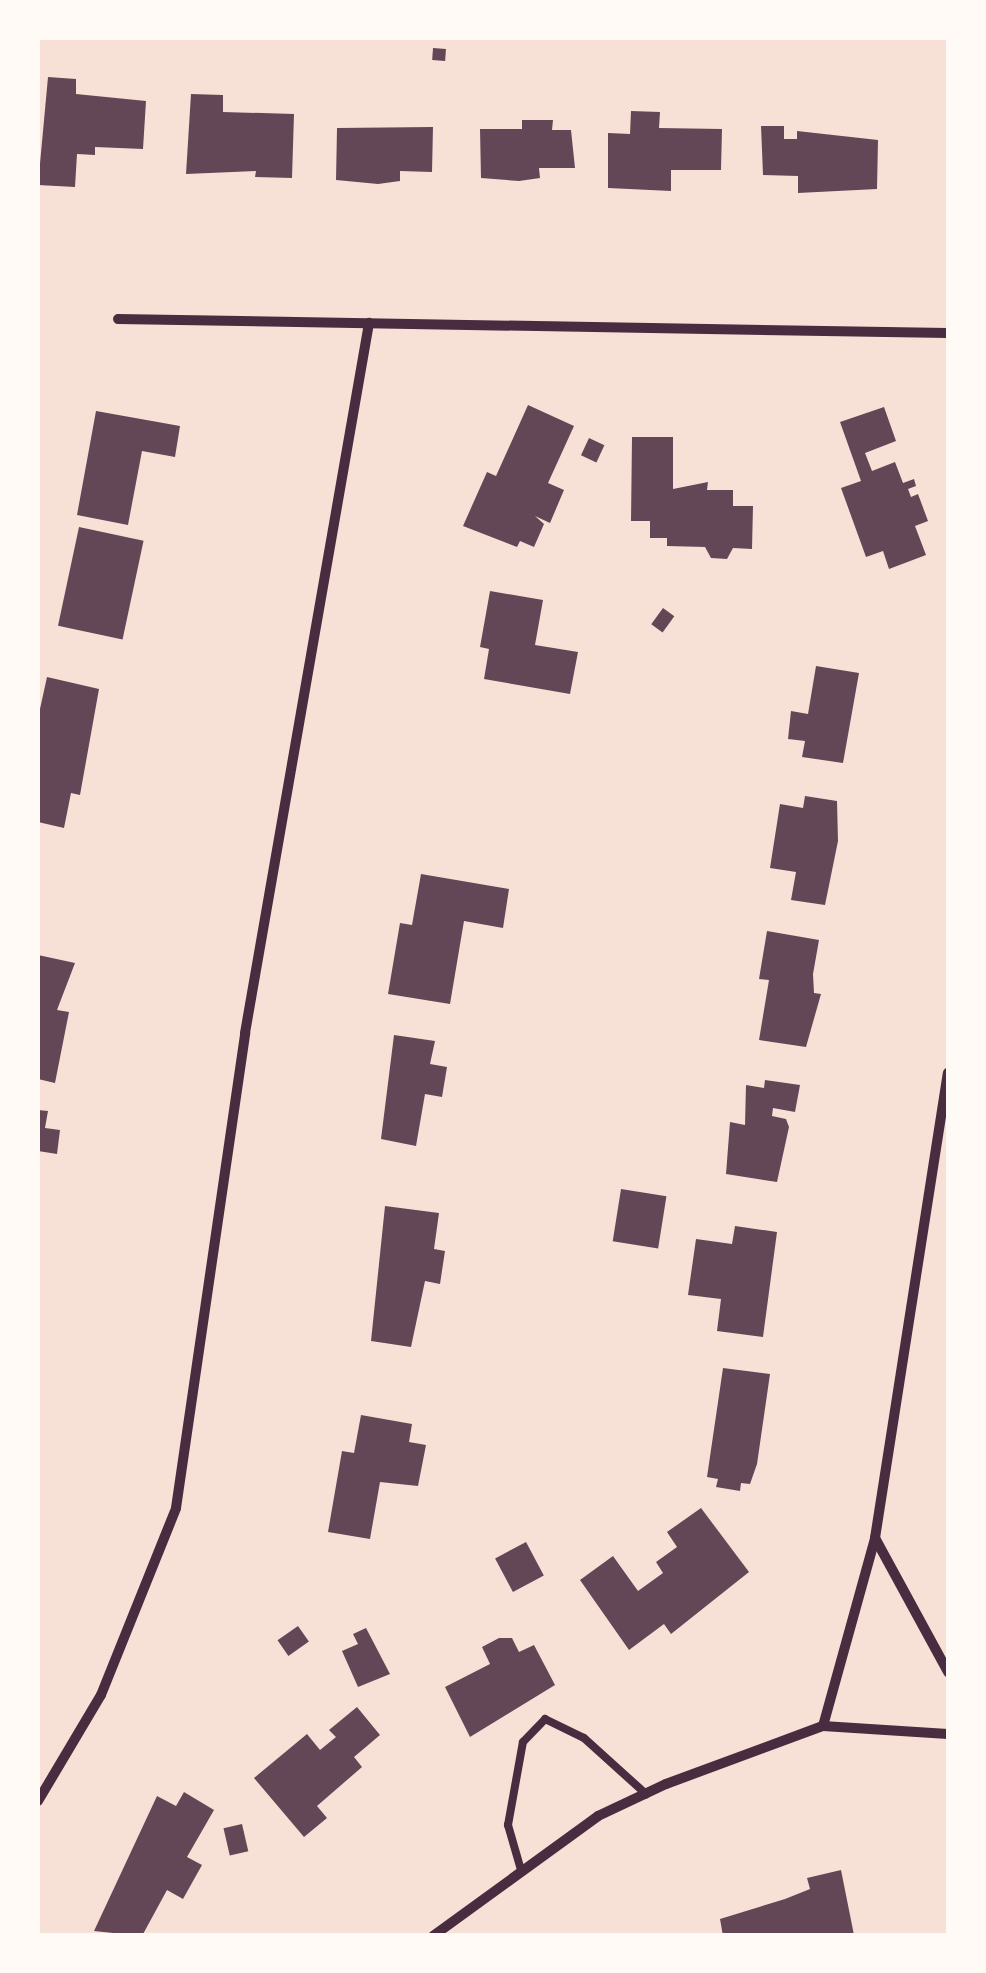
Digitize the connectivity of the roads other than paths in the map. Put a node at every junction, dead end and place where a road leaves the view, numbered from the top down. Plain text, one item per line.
1 (118, 318) dead end
2 (369, 322) junction
3 (948, 333) edge
4 (948, 1072) edge
5 (875, 1538) junction
6 (948, 1672) edge
7 (823, 1726) junction
8 (948, 1734) edge
9 (646, 1794) junction
10 (38, 1801) edge
11 (521, 1870) junction
12 (433, 1936) edge

1 - 2 street
2 - 3 street
2 - 10 street
4 - 5 street
5 - 6 street
5 - 7 street
7 - 8 street
7 - 9 street
9 - 11 street
9 - 11 lane
11 - 12 street

